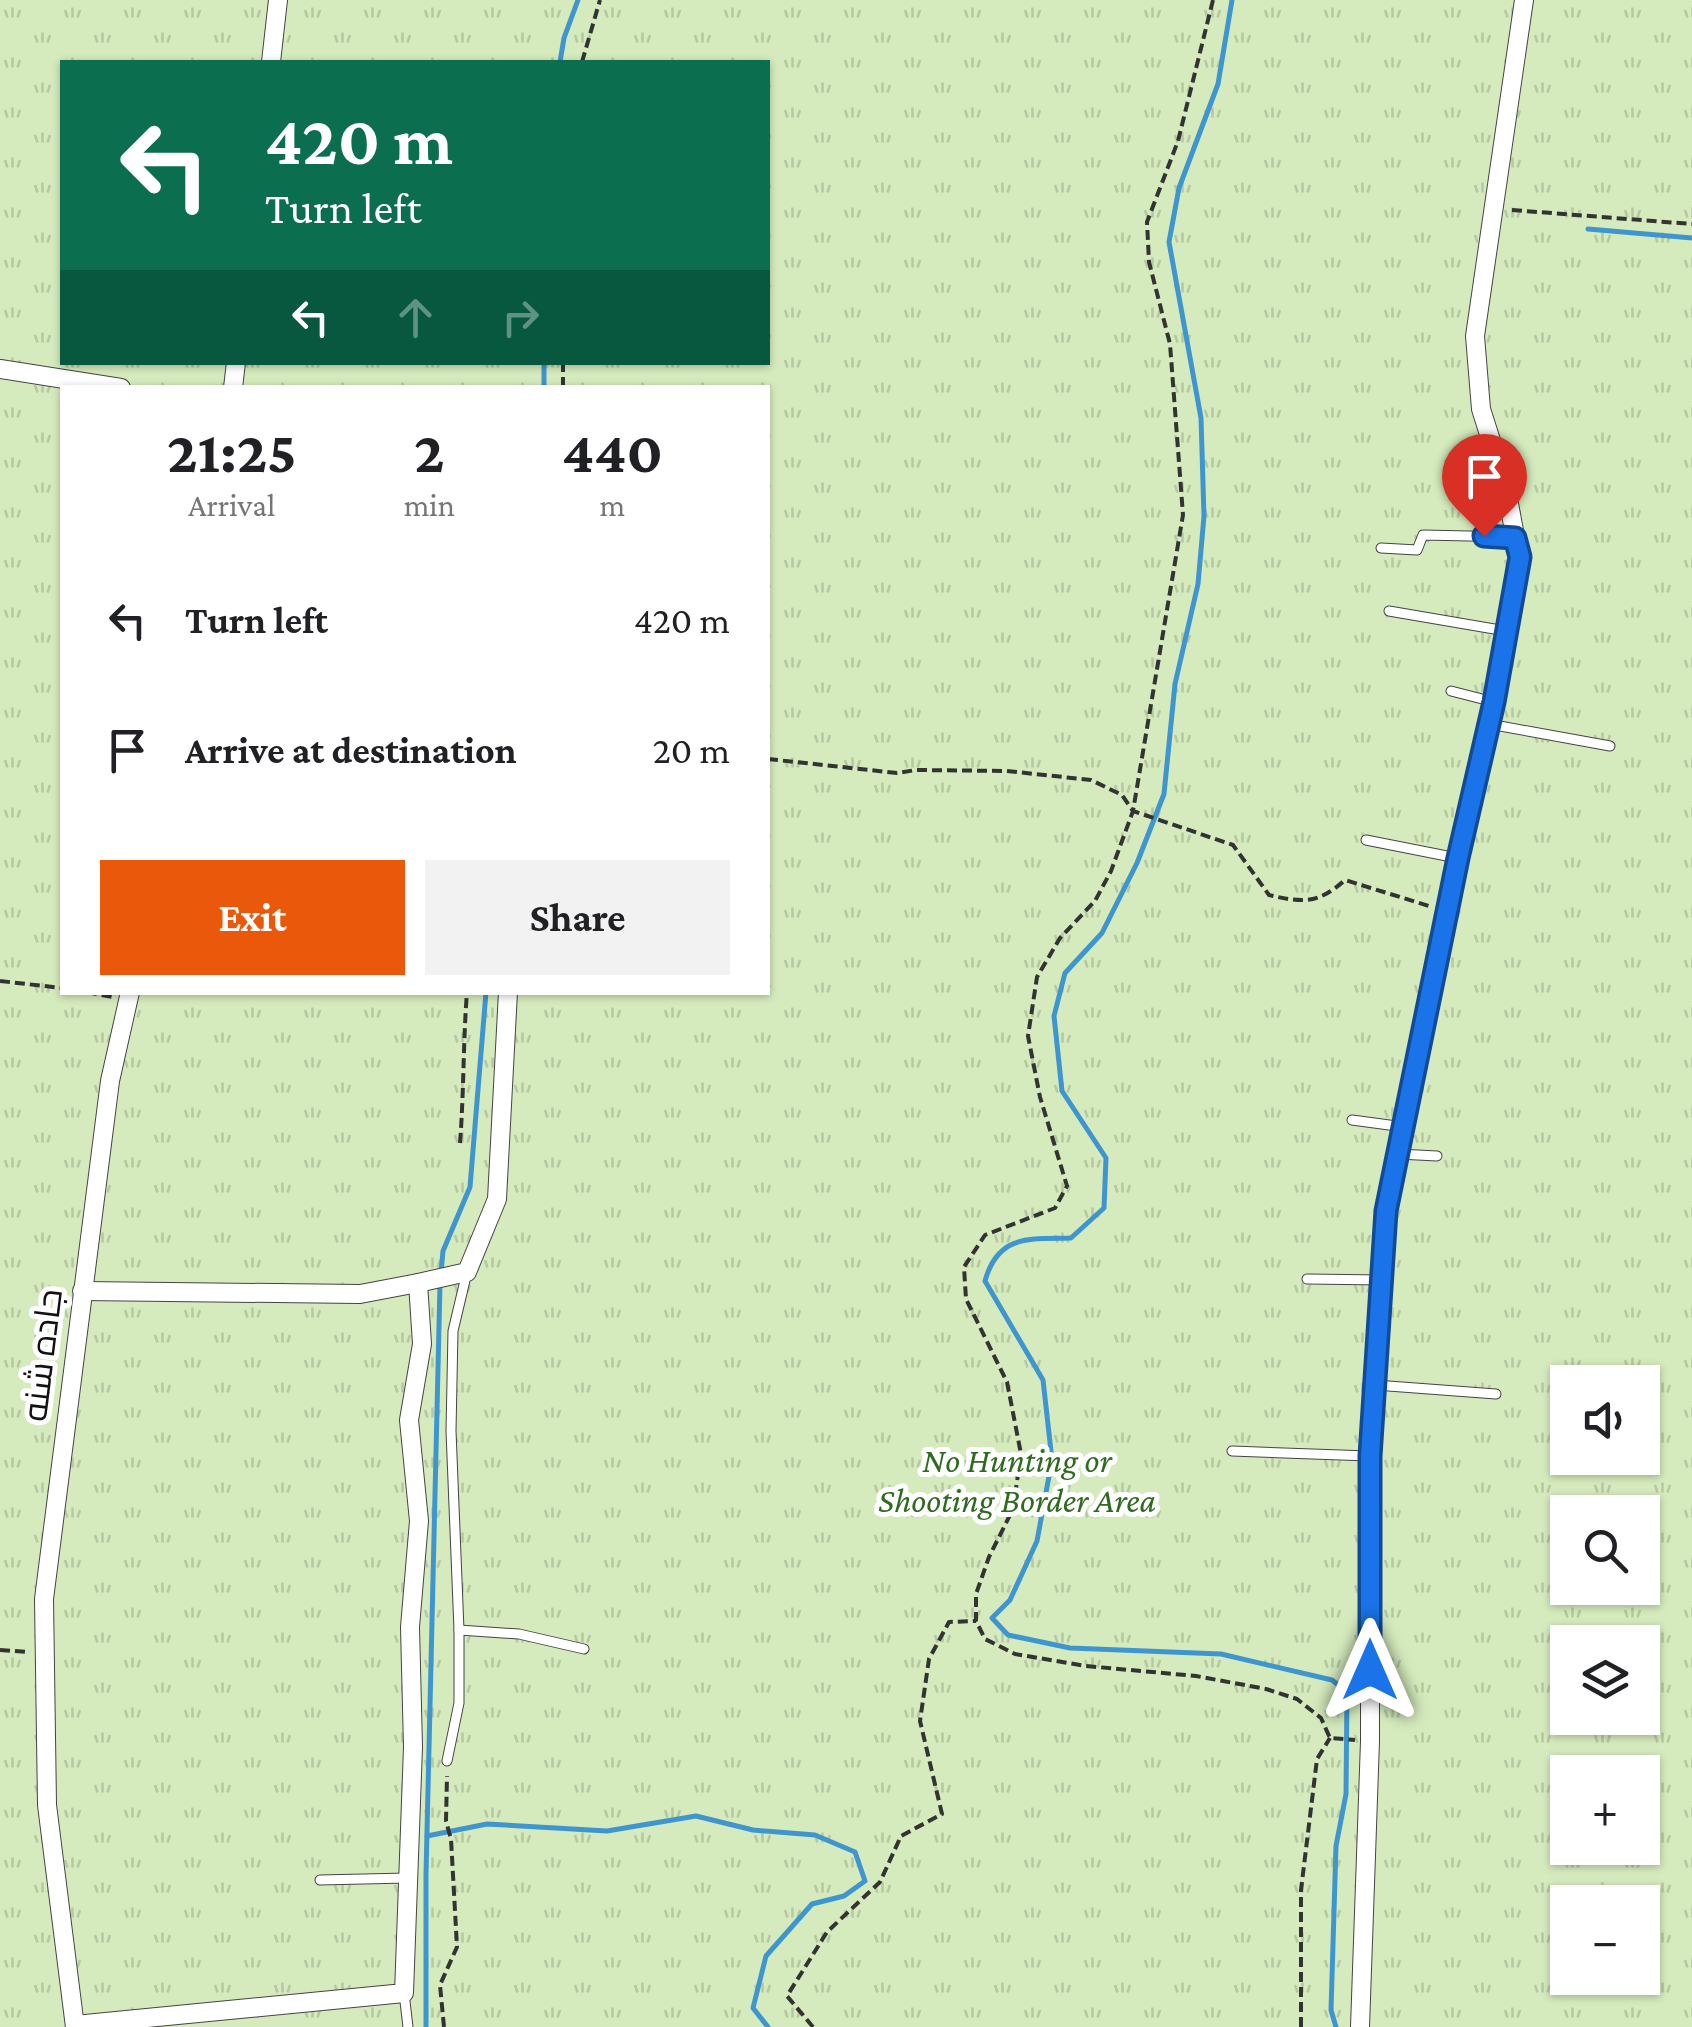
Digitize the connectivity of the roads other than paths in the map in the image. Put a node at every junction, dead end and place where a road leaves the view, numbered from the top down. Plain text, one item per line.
1 (278, 0) edge
2 (1524, 0) edge
3 (271, 60) edge
4 (0, 369) edge
5 (102, 385) edge
6 (1515, 538) junction
7 (1381, 548) dead end
8 (1389, 611) dead end
9 (1506, 631) junction
10 (1451, 691) dead end
11 (1494, 702) junction
12 (1489, 724) junction
13 (1610, 746) dead end
14 (1366, 840) dead end
15 (1458, 858) junction
16 (508, 995) edge
17 (129, 996) edge
18 (1352, 1120) dead end
19 (1404, 1127) junction
20 (1398, 1154) junction
21 (1438, 1156) dead end
22 (460, 1274) junction
23 (1307, 1280) dead end
24 (1382, 1280) junction
25 (423, 1282) junction
26 (82, 1291) junction
27 (1375, 1385) junction
28 (1496, 1394) dead end
29 (1232, 1452) dead end
30 (1370, 1456) junction
31 (459, 1630) junction
32 (584, 1649) dead end
33 (448, 1761) road end
34 (408, 1878) junction
35 (320, 1880) dead end
36 (404, 1993) junction
37 (75, 2026) edge
38 (408, 2027) edge
39 (1360, 2027) edge

1 - 3 street
2 - 6 street
4 - 5 street
6 - 7 lane
6 - 9 street
8 - 9 lane
9 - 11 street
10 - 11 lane
11 - 12 street
12 - 13 lane
12 - 15 street
14 - 15 lane
15 - 19 street
16 - 22 street
17 - 26 street, جاده شنه
18 - 19 lane
19 - 20 street
20 - 21 lane
20 - 24 street
22 - 25 street
22 - 31 lane
23 - 24 lane
24 - 27 street
25 - 26 street
25 - 34 street
26 - 37 street, جاده شنه
27 - 28 lane
27 - 30 street
29 - 30 lane
30 - 39 street
31 - 32 lane
31 - 33 lane
34 - 35 lane
34 - 36 street
36 - 37 street
36 - 38 lane

